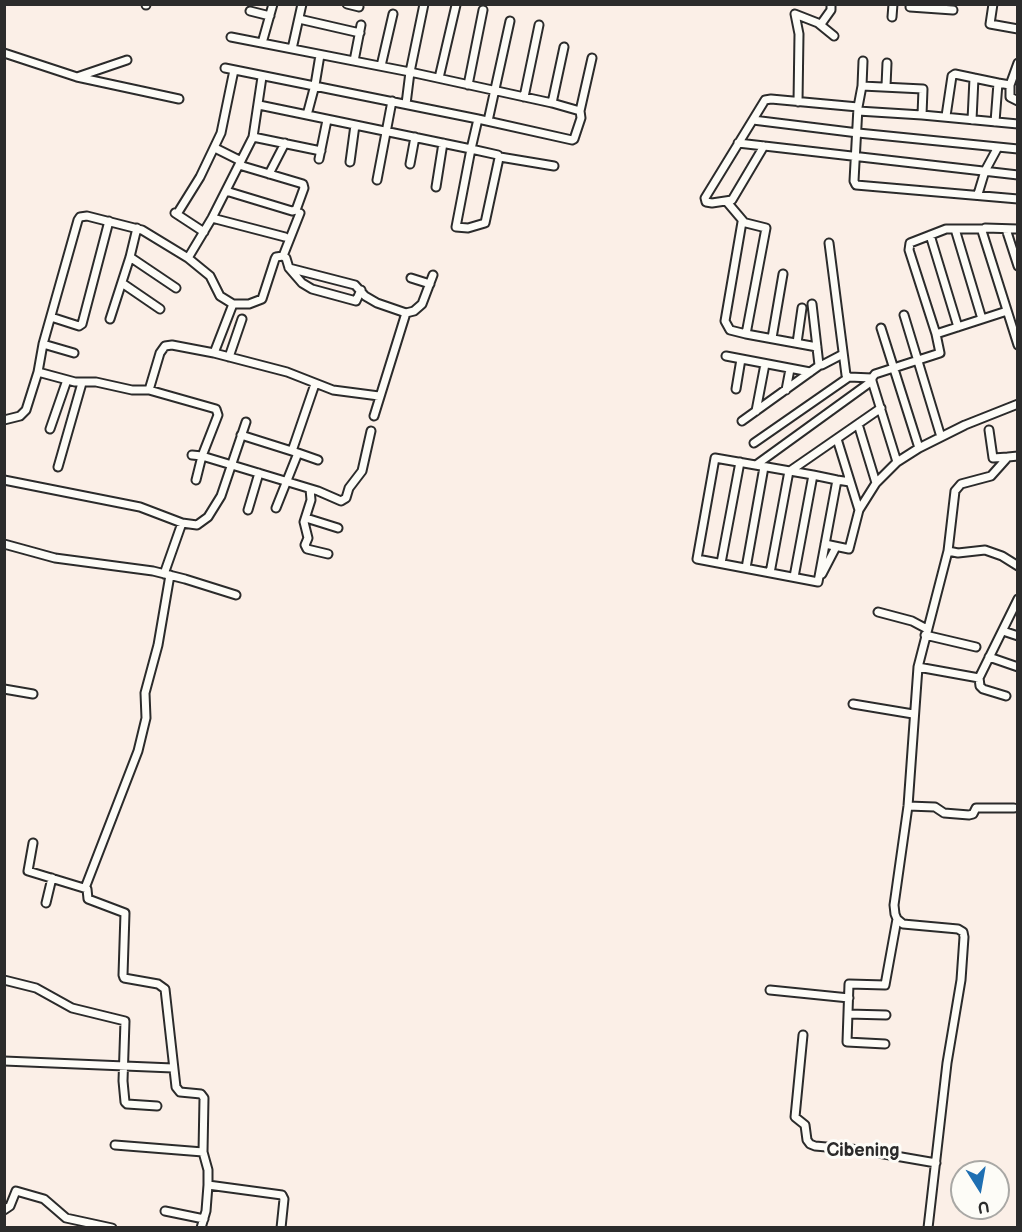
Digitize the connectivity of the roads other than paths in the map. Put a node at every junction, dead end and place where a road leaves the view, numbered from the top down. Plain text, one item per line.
1 (273, 4) edge
2 (302, 4) edge
3 (347, 4) edge
4 (424, 4) edge
5 (831, 4) edge
6 (893, 4) edge
7 (993, 4) edge
8 (456, 5) edge
9 (359, 7) dead end
10 (909, 7) dead end
11 (483, 10) dead end
12 (953, 10) edge
13 (250, 11) dead end
14 (393, 14) dead end
15 (270, 16) junction
16 (892, 17) dead end
17 (299, 19) junction
18 (510, 21) dead end
19 (821, 24) junction
20 (539, 25) dead end
21 (1017, 29) edge
22 (834, 36) dead end
23 (231, 37) dead end
24 (262, 43) junction
25 (564, 46) dead end
26 (292, 49) junction
27 (4, 53) edge
28 (320, 55) junction
29 (592, 58) dead end
30 (127, 60) dead end
31 (863, 61) dead end
32 (354, 62) junction
33 (887, 63) dead end
34 (1017, 63) edge
35 (381, 66) junction
36 (225, 68) dead end
37 (234, 70) junction
38 (410, 72) junction
39 (1016, 74) edge
40 (77, 77) junction
41 (262, 77) junction
42 (439, 78) junction
43 (974, 78) junction
44 (998, 83) junction
45 (468, 85) junction
46 (1010, 85) junction
47 (315, 86) junction
48 (862, 86) junction
49 (886, 86) junction
50 (496, 91) junction
51 (524, 97) junction
52 (179, 99) dead end
53 (1017, 100) edge
54 (392, 101) junction
55 (798, 102) junction
56 (552, 103) junction
57 (406, 104) junction
58 (259, 105) junction
59 (858, 109) junction
60 (580, 111) junction
61 (307, 114) junction
62 (922, 115) junction
63 (946, 116) junction
64 (478, 119) junction
65 (327, 120) junction
66 (753, 120) junction
67 (972, 120) junction
68 (488, 121) junction
69 (996, 122) junction
70 (1017, 124) edge
71 (355, 125) junction
72 (385, 131) junction
73 (858, 134) junction
74 (253, 137) junction
75 (415, 137) junction
76 (285, 143) junction
77 (443, 143) junction
78 (738, 143) junction
79 (764, 146) junction
80 (998, 147) junction
81 (215, 148) junction
82 (471, 149) junction
83 (1017, 149) edge
84 (321, 151) junction
85 (500, 157) junction
86 (856, 158) junction
87 (319, 159) dead end
88 (350, 162) dead end
89 (240, 163) junction
90 (411, 164) dead end
91 (554, 166) dead end
92 (986, 171) junction
93 (269, 174) junction
94 (1017, 175) edge
95 (376, 180) dead end
96 (436, 187) dead end
97 (226, 191) junction
98 (978, 194) junction
99 (1017, 199) edge
100 (728, 202) junction
101 (300, 213) dead end
102 (212, 218) junction
103 (109, 221) junction
104 (744, 222) junction
105 (137, 228) junction
106 (955, 229) junction
107 (983, 229) junction
108 (1006, 229) junction
109 (1017, 229) edge
110 (204, 232) junction
111 (930, 235) junction
112 (285, 237) dead end
113 (829, 243) dead end
114 (283, 256) junction
115 (130, 257) junction
116 (188, 258) junction
117 (1017, 266) edge
118 (289, 268) junction
119 (783, 274) dead end
120 (316, 275) junction
121 (433, 275) dead end
122 (411, 278) dead end
123 (334, 279) junction
124 (122, 283) junction
125 (429, 284) junction
126 (176, 288) dead end
127 (312, 290) junction
128 (361, 290) junction
129 (329, 294) junction
130 (233, 304) junction
131 (812, 304) dead end
132 (802, 308) dead end
133 (160, 309) dead end
134 (1007, 311) junction
135 (406, 313) junction
136 (904, 315) dead end
137 (51, 317) junction
138 (110, 319) dead end
139 (242, 319) dead end
140 (982, 319) junction
141 (958, 327) junction
142 (881, 328) dead end
143 (746, 334) junction
144 (936, 334) junction
145 (772, 338) junction
146 (797, 343) junction
147 (44, 344) junction
148 (1017, 345) edge
149 (817, 346) junction
150 (214, 352) junction
151 (74, 353) dead end
152 (843, 354) junction
153 (726, 356) dead end
154 (230, 357) junction
155 (741, 359) junction
156 (918, 361) junction
157 (765, 364) junction
158 (820, 365) junction
159 (894, 368) junction
160 (790, 369) junction
161 (38, 372) junction
162 (810, 372) junction
163 (852, 377) junction
164 (870, 379) junction
165 (67, 380) junction
166 (82, 383) junction
167 (315, 384) junction
168 (736, 389) dead end
169 (149, 390) junction
170 (786, 390) junction
171 (379, 396) junction
172 (1017, 404) edge
173 (881, 408) junction
174 (756, 411) junction
175 (374, 416) dead end
176 (4, 420) edge
177 (742, 421) dead end
178 (246, 422) dead end
179 (858, 424) junction
180 (50, 429) dead end
181 (989, 430) dead end
182 (371, 431) dead end
183 (242, 435) junction
184 (941, 437) junction
185 (837, 439) junction
186 (754, 443) dead end
187 (919, 448) junction
188 (295, 452) junction
189 (192, 455) dead end
190 (202, 456) junction
191 (1017, 456) edge
192 (1008, 457) junction
193 (318, 460) dead end
194 (740, 462) junction
195 (897, 462) junction
196 (231, 465) junction
197 (756, 465) junction
198 (58, 467) dead end
199 (764, 467) junction
200 (789, 471) junction
201 (259, 473) junction
202 (813, 475) junction
203 (4, 480) edge
204 (196, 480) dead end
205 (837, 480) junction
206 (286, 482) junction
207 (850, 482) junction
208 (876, 483) junction
209 (310, 489) junction
210 (276, 508) dead end
211 (248, 510) dead end
212 (859, 510) junction
213 (306, 518) junction
214 (182, 523) junction
215 (338, 528) dead end
216 (4, 544) edge
217 (825, 544) junction
218 (836, 547) junction
219 (948, 551) junction
220 (328, 554) dead end
221 (721, 563) junction
222 (1017, 566) edge
223 (746, 568) junction
224 (770, 573) junction
225 (167, 575) junction
226 (794, 577) junction
227 (818, 582) junction
228 (236, 595) dead end
229 (1017, 602) edge
230 (878, 612) dead end
231 (1003, 631) junction
232 (926, 632) junction
233 (1017, 636) edge
234 (976, 647) dead end
235 (989, 657) junction
236 (918, 667) junction
237 (1017, 667) edge
238 (979, 678) junction
239 (4, 689) edge
240 (33, 694) dead end
241 (1006, 696) dead end
242 (853, 704) dead end
243 (913, 714) junction
244 (908, 806) junction
245 (1014, 808) dead end
246 (33, 843) dead end
247 (52, 878) junction
248 (85, 888) junction
249 (46, 903) dead end
250 (897, 919) junction
251 (4, 980) edge
252 (770, 990) dead end
253 (849, 998) junction
254 (848, 1014) junction
255 (886, 1015) dead end
256 (803, 1035) dead end
257 (885, 1044) dead end
258 (4, 1060) edge
259 (123, 1065) junction
260 (174, 1068) junction
261 (157, 1106) dead end
262 (115, 1145) dead end
263 (203, 1152) junction
264 (936, 1163) junction
265 (208, 1185) junction
266 (4, 1210) edge
267 (165, 1211) dead end
268 (204, 1219) junction
269 (112, 1227) edge
270 (201, 1227) edge
271 (281, 1227) edge
272 (928, 1227) edge

1 - 15 street
2 - 17 street
3 - 9 street
4 - 38 street
5 - 19 street
6 - 16 street
7 - 21 street
8 - 42 street
10 - 12 street
11 - 45 street
13 - 15 street
14 - 35 street
15 - 24 street
17 - 26 street
17 - 32 street
18 - 50 street
19 - 22 street
19 - 55 street
20 - 51 street
23 - 24 street
24 - 26 street
25 - 56 street
26 - 28 street
27 - 40 street
28 - 32 street
28 - 47 street
29 - 60 street
30 - 40 street
31 - 48 street
32 - 35 street
33 - 49 street
34 - 39 street
35 - 38 street
36 - 37 street
37 - 41 street
37 - 81 street
38 - 42 street
38 - 57 street
39 - 46 street
40 - 52 street
41 - 47 street
41 - 58 street
42 - 45 street
43 - 44 street
43 - 63 street
43 - 67 street
44 - 46 street
44 - 69 street
45 - 50 street
46 - 53 street
47 - 54 street
47 - 61 street
48 - 49 street
48 - 59 street
49 - 62 street
50 - 51 street
50 - 68 street
51 - 56 street
54 - 57 street
54 - 72 street
55 - 59 street
55 - 66 street
56 - 60 street
57 - 64 street
58 - 61 street
58 - 74 street
59 - 62 street
59 - 73 street
60 - 68 street
61 - 65 street
62 - 63 street
63 - 67 street
64 - 68 street
64 - 82 street
65 - 71 street
65 - 84 street
66 - 73 street
66 - 78 street
67 - 69 street
69 - 70 street
71 - 72 street
71 - 88 street
72 - 75 street
72 - 95 street
73 - 80 street
73 - 86 street
74 - 76 street
74 - 89 street
75 - 77 street
75 - 90 street
76 - 84 street
76 - 93 street
77 - 82 street
77 - 96 street
78 - 79 street
78 - 100 street
79 - 86 street
79 - 100 street
80 - 83 street
80 - 92 street
81 - 89 street
81 - 110 street
82 - 85 street
82 - 85 street
84 - 87 street
85 - 91 street
86 - 92 street
86 - 98 street
89 - 93 street
89 - 97 street
92 - 94 street
92 - 98 street
93 - 97 street
97 - 102 street
98 - 99 street
100 - 104 street
101 - 114 street
102 - 110 street
102 - 112 street
103 - 105 street
103 - 137 street
103 - 137 street
104 - 143 street
104 - 143 street
105 - 115 street
105 - 116 street
106 - 107 street
106 - 111 street
106 - 140 street
107 - 108 street
107 - 134 street
108 - 109 street
108 - 117 street
110 - 116 street
111 - 141 street
111 - 144 street
113 - 152 street
114 - 118 street
114 - 130 street
115 - 124 street
115 - 126 street
116 - 130 street
118 - 120 street
118 - 127 street
119 - 145 street
120 - 123 street
120 - 127 street
121 - 125 street
122 - 125 street
123 - 128 street
123 - 129 street
124 - 133 street
124 - 138 street
125 - 135 street
127 - 129 street
128 - 129 street
128 - 135 street
130 - 150 street
131 - 149 street
132 - 146 street
134 - 140 street
134 - 148 street
135 - 171 street
136 - 156 street
137 - 147 street
139 - 154 street
140 - 141 street
141 - 144 street
142 - 159 street
143 - 145 street
144 - 156 street
145 - 146 street
146 - 149 street
147 - 151 street
147 - 161 street
149 - 158 street
150 - 154 street
150 - 169 street
152 - 158 street
152 - 163 street
153 - 155 street
154 - 167 street
155 - 157 street
155 - 168 street
156 - 159 street
156 - 184 street
157 - 160 street
157 - 174 street
158 - 162 street
159 - 164 street
159 - 187 street
160 - 162 street
160 - 170 street
161 - 165 street
161 - 176 street
162 - 170 street
163 - 164 street
163 - 186 street
164 - 173 street
164 - 197 street
165 - 166 street
165 - 180 street
166 - 169 street
166 - 198 street
167 - 171 street
167 - 188 street
169 - 190 street
170 - 174 street
171 - 175 street
172 - 184 street
173 - 179 street
173 - 195 street
174 - 177 street
178 - 183 street
179 - 185 street
179 - 208 street
181 - 192 street
182 - 209 street
183 - 188 street
183 - 196 street
184 - 187 street
185 - 200 street
185 - 207 street
187 - 195 street
188 - 193 street
188 - 206 street
189 - 190 street
190 - 196 street
190 - 204 street
191 - 192 street
192 - 219 street
194 - 197 street
194 - 221 street
194 - 221 street
195 - 208 street
196 - 201 street
196 - 214 street
197 - 199 street
199 - 200 street
199 - 223 street
200 - 202 street
200 - 224 street
201 - 206 street
201 - 211 street
202 - 205 street
202 - 226 street
203 - 214 street
205 - 207 street
205 - 217 street
206 - 209 street
206 - 210 street
207 - 212 street
208 - 212 street
209 - 213 street
212 - 218 street
213 - 215 street
213 - 220 street
214 - 225 street
216 - 225 street
217 - 218 street
217 - 227 street
218 - 227 street
219 - 222 street
219 - 232 street
221 - 223 street
223 - 224 street
224 - 226 street
225 - 228 street
225 - 248 street
226 - 227 street
229 - 231 street
230 - 232 street
231 - 233 street
231 - 235 street
232 - 234 street
232 - 236 street
235 - 237 street
235 - 238 street
236 - 238 street
236 - 243 street
238 - 241 street
239 - 240 street
242 - 243 street
243 - 244 street
244 - 245 street
244 - 250 street
246 - 247 street
247 - 248 street
247 - 249 street
248 - 260 street
250 - 253 street
250 - 264 street
251 - 259 street
252 - 253 street
253 - 254 street
254 - 255 street
254 - 257 street
256 - 264 street
258 - 259 street
259 - 260 street
259 - 261 street
260 - 263 street
262 - 263 street
263 - 265 street
264 - 272 street
265 - 268 street
265 - 271 street
266 - 269 street
267 - 268 street
268 - 270 street

